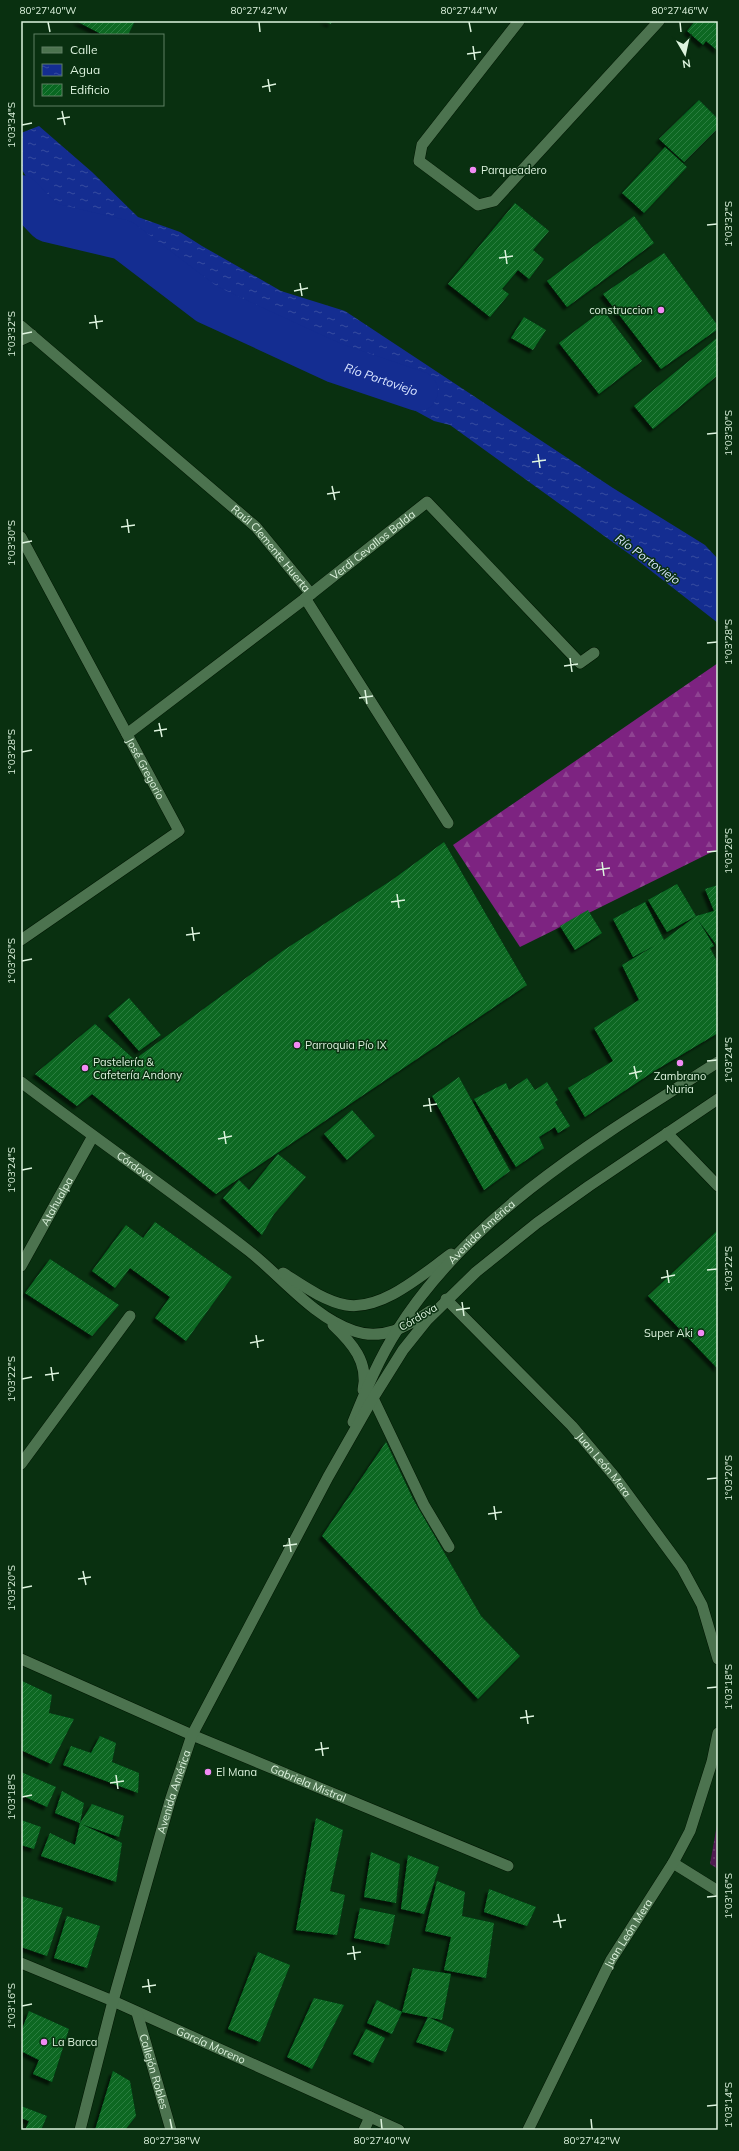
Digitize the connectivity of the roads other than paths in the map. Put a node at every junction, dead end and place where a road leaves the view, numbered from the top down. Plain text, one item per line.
1 (519, 21) edge
2 (659, 21) edge
3 (21, 326) edge
4 (32, 335) junction
5 (21, 340) edge
6 (21, 537) edge
7 (308, 596) junction
8 (594, 653) dead end
9 (127, 734) junction
10 (448, 823) dead end
11 (21, 940) edge
12 (718, 1062) edge
13 (21, 1082) edge
14 (718, 1099) edge
15 (667, 1132) junction
16 (93, 1136) junction
17 (718, 1186) edge
18 (487, 1227) junction
19 (250, 1252) junction
20 (21, 1266) edge
21 (303, 1297) junction
22 (446, 1300) junction
23 (130, 1316) dead end
24 (397, 1330) junction
25 (373, 1398) junction
26 (361, 1402) junction
27 (21, 1464) edge
28 (328, 1477) junction
29 (449, 1547) dead end
30 (21, 1659) edge
31 (718, 1659) edge
32 (718, 1732) edge
33 (192, 1735) junction
34 (673, 1863) junction
35 (508, 1866) dead end
36 (718, 1891) edge
37 (21, 1963) edge
38 (113, 2001) junction
39 (137, 2013) junction
40 (370, 2117) junction
41 (80, 2130) edge
42 (171, 2130) edge
43 (364, 2130) edge
44 (399, 2130) edge
45 (528, 2130) edge

1 - 2 street
3 - 4 street, Raúl Clemente Huerta
4 - 5 street
4 - 7 street, Raúl Clemente Huerta
6 - 9 street, José Gregorio
7 - 8 street, Verdi Cevallos Balda
7 - 9 street, Verdi Cevallos Balda
7 - 10 street, Raúl Clemente Huerta
9 - 11 street, José Gregorio
12 - 18 street, Avenida América
13 - 16 street, Córdova
14 - 15 street, Avenida América
15 - 17 street
15 - 22 street, Avenida América
16 - 19 street, Córdova
16 - 20 street, Atahualpa
18 - 19 street, Córdova
18 - 24 street, Avenida América
19 - 21 street, Córdova
21 - 24 street, Córdova
21 - 26 street
22 - 24 street, Córdova
22 - 25 street, Avenida América
22 - 31 street, Juan León Mera
23 - 27 street
24 - 26 street, Avenida América
25 - 28 street, Avenida América
25 - 29 street
26 - 28 street, Avenida América
28 - 33 street, Avenida América
30 - 33 street, Gabriela Mistral
32 - 34 street, Juan León Mera
33 - 35 street, Gabriela Mistral
33 - 38 street, Avenida América
34 - 36 street
34 - 45 street, Juan León Mera
37 - 38 street, García Moreno
38 - 39 street, García Moreno
38 - 41 street, Avenida América
39 - 40 street, García Moreno
39 - 42 street, Callejón Robles
40 - 43 street
40 - 44 street, García Moreno

